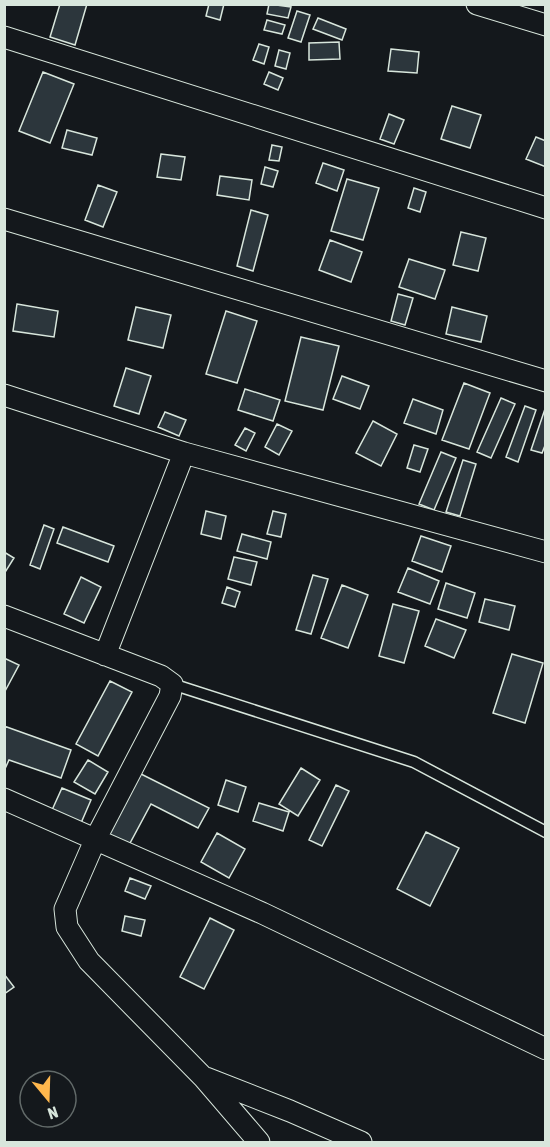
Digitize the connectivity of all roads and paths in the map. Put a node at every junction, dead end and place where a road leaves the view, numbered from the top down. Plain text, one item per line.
1 (477, 4) edge
2 (546, 26) edge
3 (4, 37) edge
4 (546, 208) edge
5 (4, 219) edge
6 (546, 381) edge
7 (4, 395) edge
8 (184, 453) junction
9 (546, 552) edge
10 (4, 616) edge
11 (105, 655) junction
12 (172, 684) junction
13 (4, 799) edge
14 (546, 832) edge
15 (96, 838) junction
16 (546, 1049) edge
17 (204, 1078) junction
18 (259, 1143) edge
19 (361, 1143) edge

1 - 2 street
3 - 4 street
5 - 6 street
7 - 8 street
8 - 9 street
8 - 11 street
10 - 11 street
11 - 12 street
12 - 14 lane
12 - 15 street
13 - 15 street
15 - 16 street
15 - 17 street
17 - 18 street
17 - 19 street

